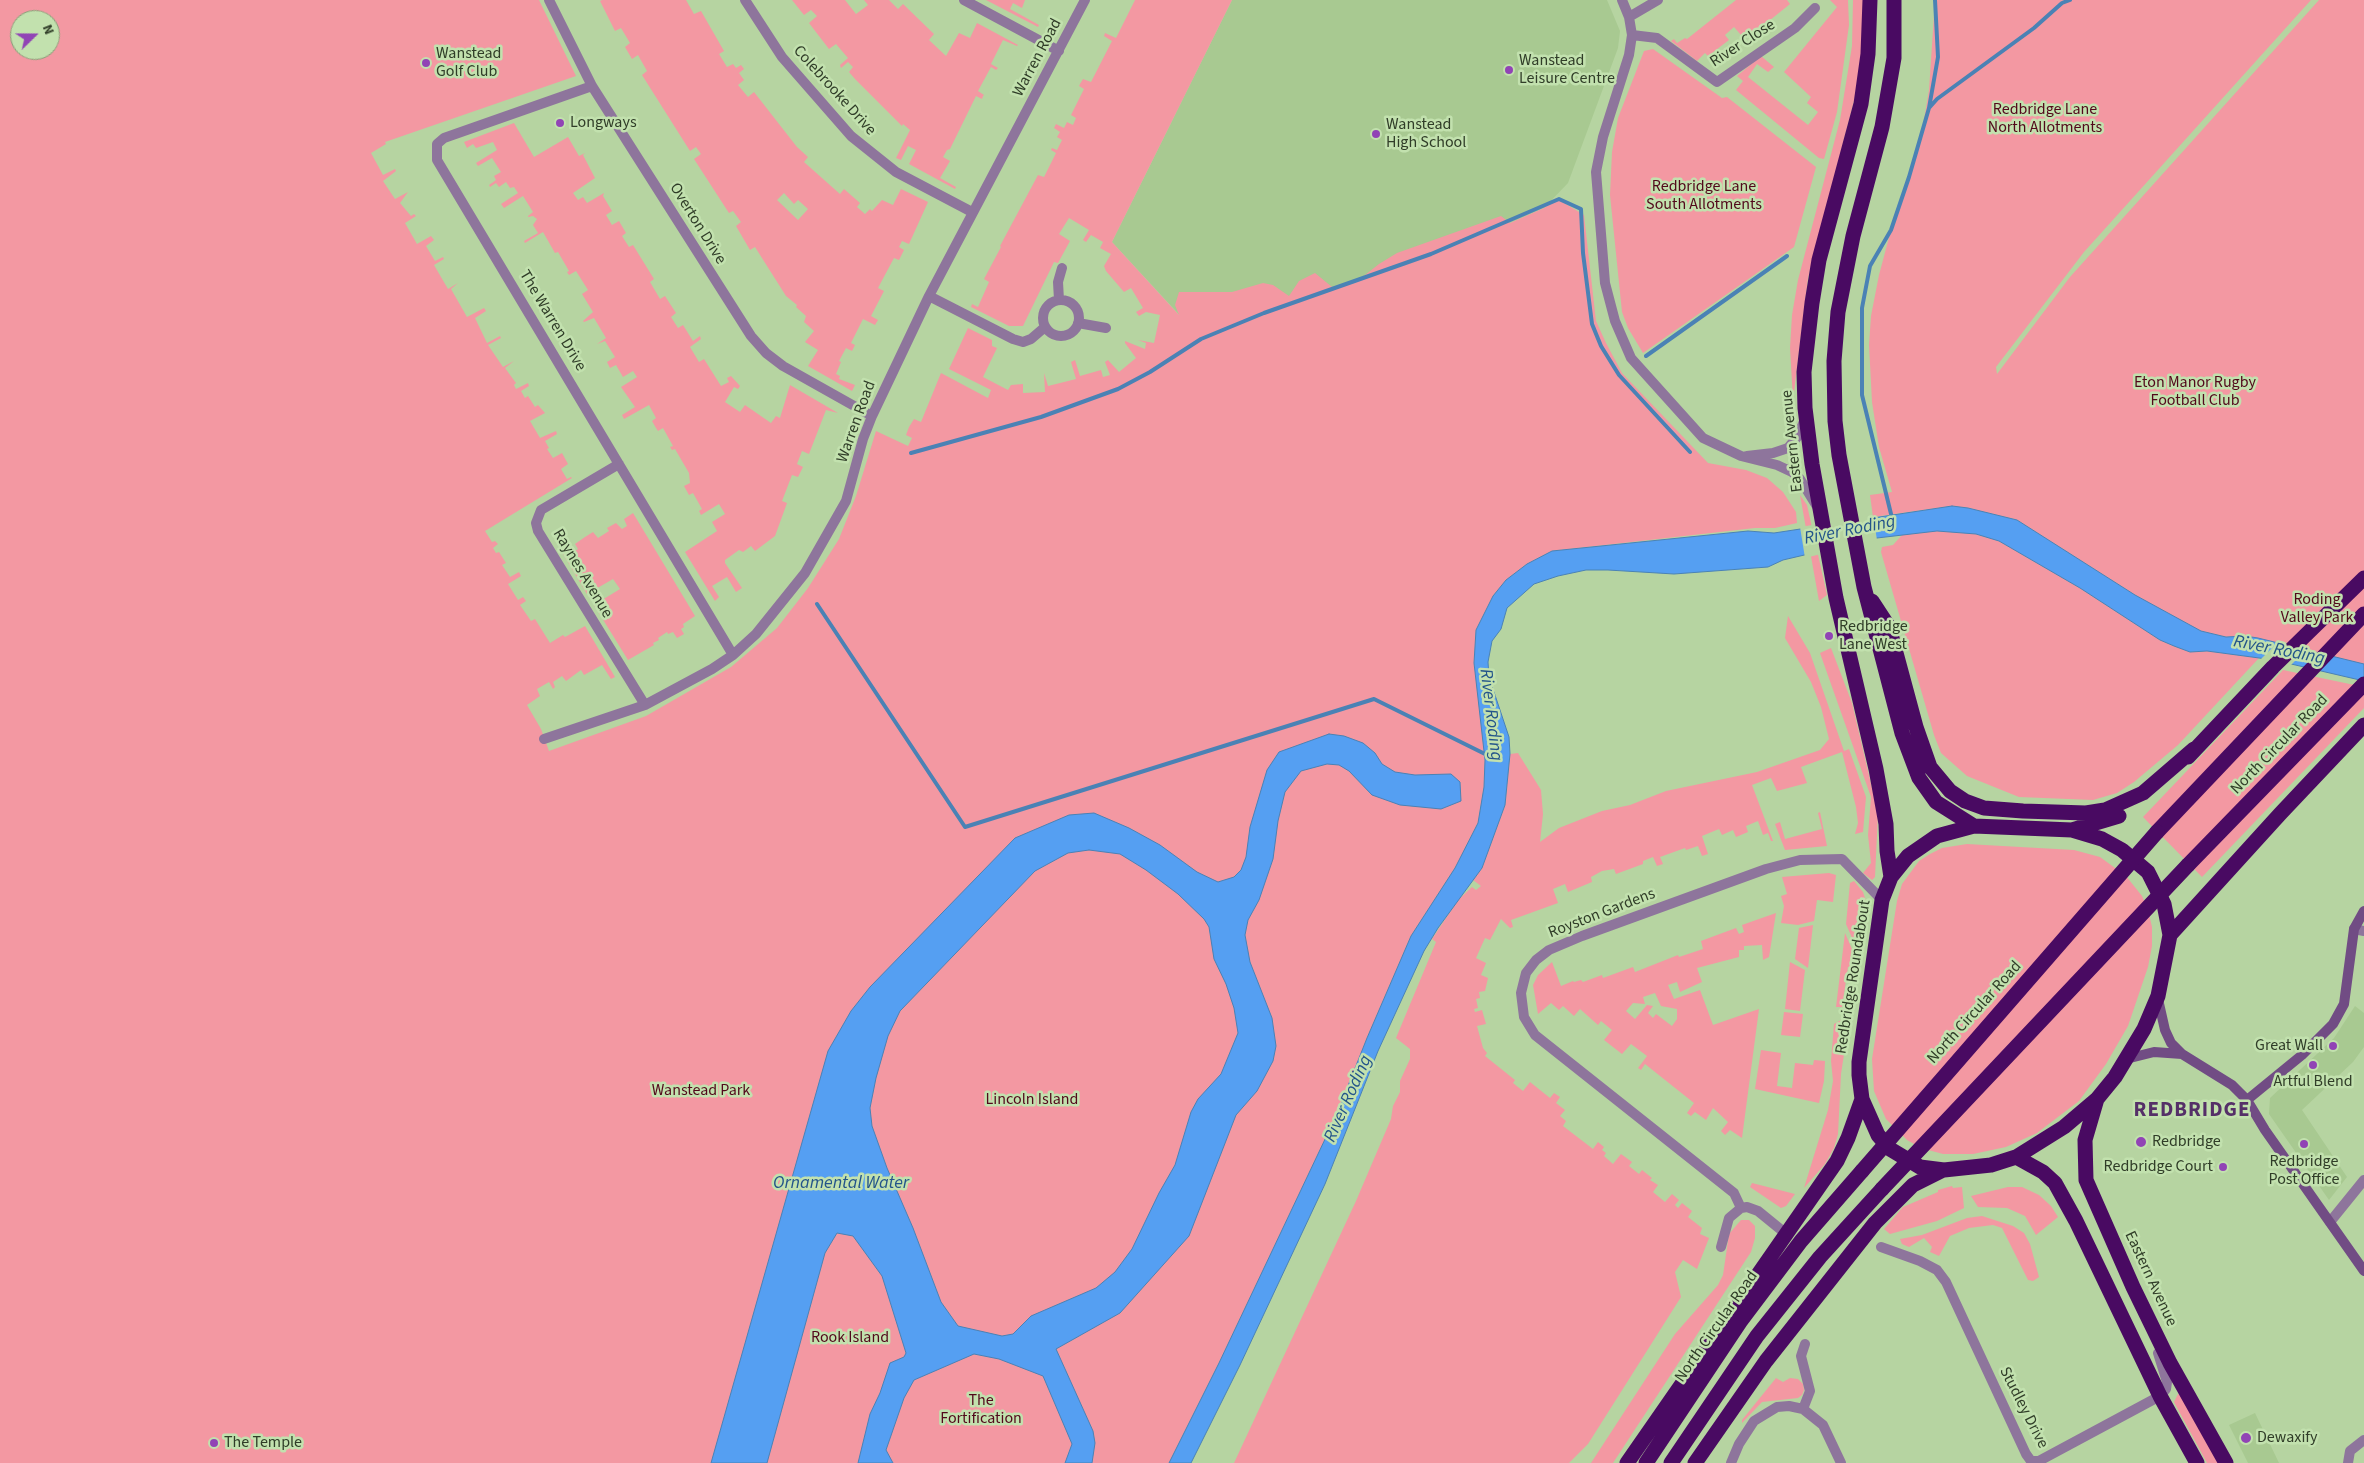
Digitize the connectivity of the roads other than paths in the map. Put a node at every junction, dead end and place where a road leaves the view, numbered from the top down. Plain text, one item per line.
1 (549, 0) edge
2 (745, 0) edge
3 (964, 0) edge
4 (1085, 0) edge
5 (1622, 0) edge
6 (1658, 0) edge
7 (1870, 0) edge
8 (1894, 0) edge
9 (1815, 8) dead end
10 (1629, 17) junction
11 (1632, 35) junction
12 (1059, 51) junction
13 (592, 86) junction
14 (972, 212) junction
15 (1062, 268) dead end
16 (929, 296) junction
17 (1058, 300) junction
18 (1078, 323) junction
19 (1045, 327) junction
20 (1106, 328) dead end
21 (872, 416) junction
22 (1805, 419) junction
23 (1741, 456) junction
24 (619, 464) junction
25 (1820, 514) junction
26 (2364, 578) edge
27 (1864, 587) junction
28 (2364, 614) edge
29 (733, 655) junction
30 (2363, 685) edge
31 (645, 705) junction
32 (2364, 725) edge
33 (544, 739) dead end
34 (2194, 749) junction
35 (1974, 826) junction
36 (2072, 830) junction
37 (1891, 878) junction
38 (1882, 900) junction
39 (2364, 910) edge
40 (2359, 930) edge
41 (2170, 935) junction
42 (2158, 996) junction
43 (2182, 1054) junction
44 (2126, 1059) junction
45 (2097, 1099) junction
46 (1862, 1100) junction
47 (2247, 1100) junction
48 (2016, 1157) junction
49 (1944, 1170) junction
50 (2364, 1180) edge
51 (1741, 1208) junction
52 (2330, 1222) junction
53 (1785, 1233) junction
54 (1721, 1247) dead end
55 (1881, 1247) dead end
56 (2364, 1271) edge
57 (2133, 1287) junction
58 (1805, 1344) dead end
59 (2160, 1396) junction
60 (1803, 1409) junction
61 (2364, 1440) edge
62 (1627, 1463) edge
63 (1646, 1463) edge
64 (1671, 1463) edge
65 (1695, 1463) edge
66 (1731, 1463) edge
67 (1840, 1463) edge
68 (2197, 1463) edge
69 (2226, 1463) edge
70 (2348, 1463) edge

1 - 13 street, Overton Drive
2 - 14 street, Colebrooke Drive
3 - 12 street
4 - 12 street, Warren Road
5 - 10 street
6 - 10 street
7 - 22 highway, Eastern Avenue
8 - 27 highway
9 - 11 street, River Close
10 - 11 street
11 - 23 street
12 - 14 street, Warren Road
13 - 21 street, Overton Drive
13 - 24 street, The Warren Drive
14 - 16 street, Warren Road
15 - 17 street
16 - 19 street
16 - 21 street, Warren Road
17 - 18 street
17 - 19 street
18 - 19 street
18 - 20 street
21 - 29 street, Warren Road
22 - 23 street
22 - 25 highway, Eastern Avenue
23 - 25 street
24 - 29 street, The Warren Drive
24 - 31 street, Raynes Avenue
25 - 37 highway, Eastern Avenue
26 - 34 highway
27 - 34 highway
27 - 35 highway
28 - 63 highway, North Circular Road, bridge
29 - 31 street, Warren Road
30 - 64 highway, North Circular Road, bridge
31 - 33 street, Warren Road
32 - 41 highway
34 - 36 highway
35 - 36 highway, Redbridge Roundabout
35 - 37 highway, Redbridge Roundabout
36 - 41 highway, Redbridge Roundabout
37 - 38 highway, Redbridge Roundabout
38 - 46 highway, Redbridge Roundabout
38 - 51 street, Royston Gardens
39 - 40 street
40 - 47 street
41 - 42 highway, Redbridge Roundabout
42 - 43 street
42 - 44 highway, Redbridge Roundabout
43 - 44 street
43 - 47 street
44 - 45 highway, Redbridge Roundabout
45 - 48 highway, Redbridge Roundabout
45 - 57 highway, Eastern Avenue
46 - 49 highway, Redbridge Roundabout
46 - 53 highway
47 - 52 street
48 - 49 highway, Redbridge Roundabout
48 - 59 highway
49 - 65 highway
50 - 52 street
51 - 53 street
51 - 54 street
52 - 56 street
53 - 62 highway
55 - 59 street, Studley Drive
57 - 59 street
57 - 69 highway, Eastern Avenue
58 - 60 street
59 - 68 highway
60 - 66 street
60 - 67 street
61 - 70 street

